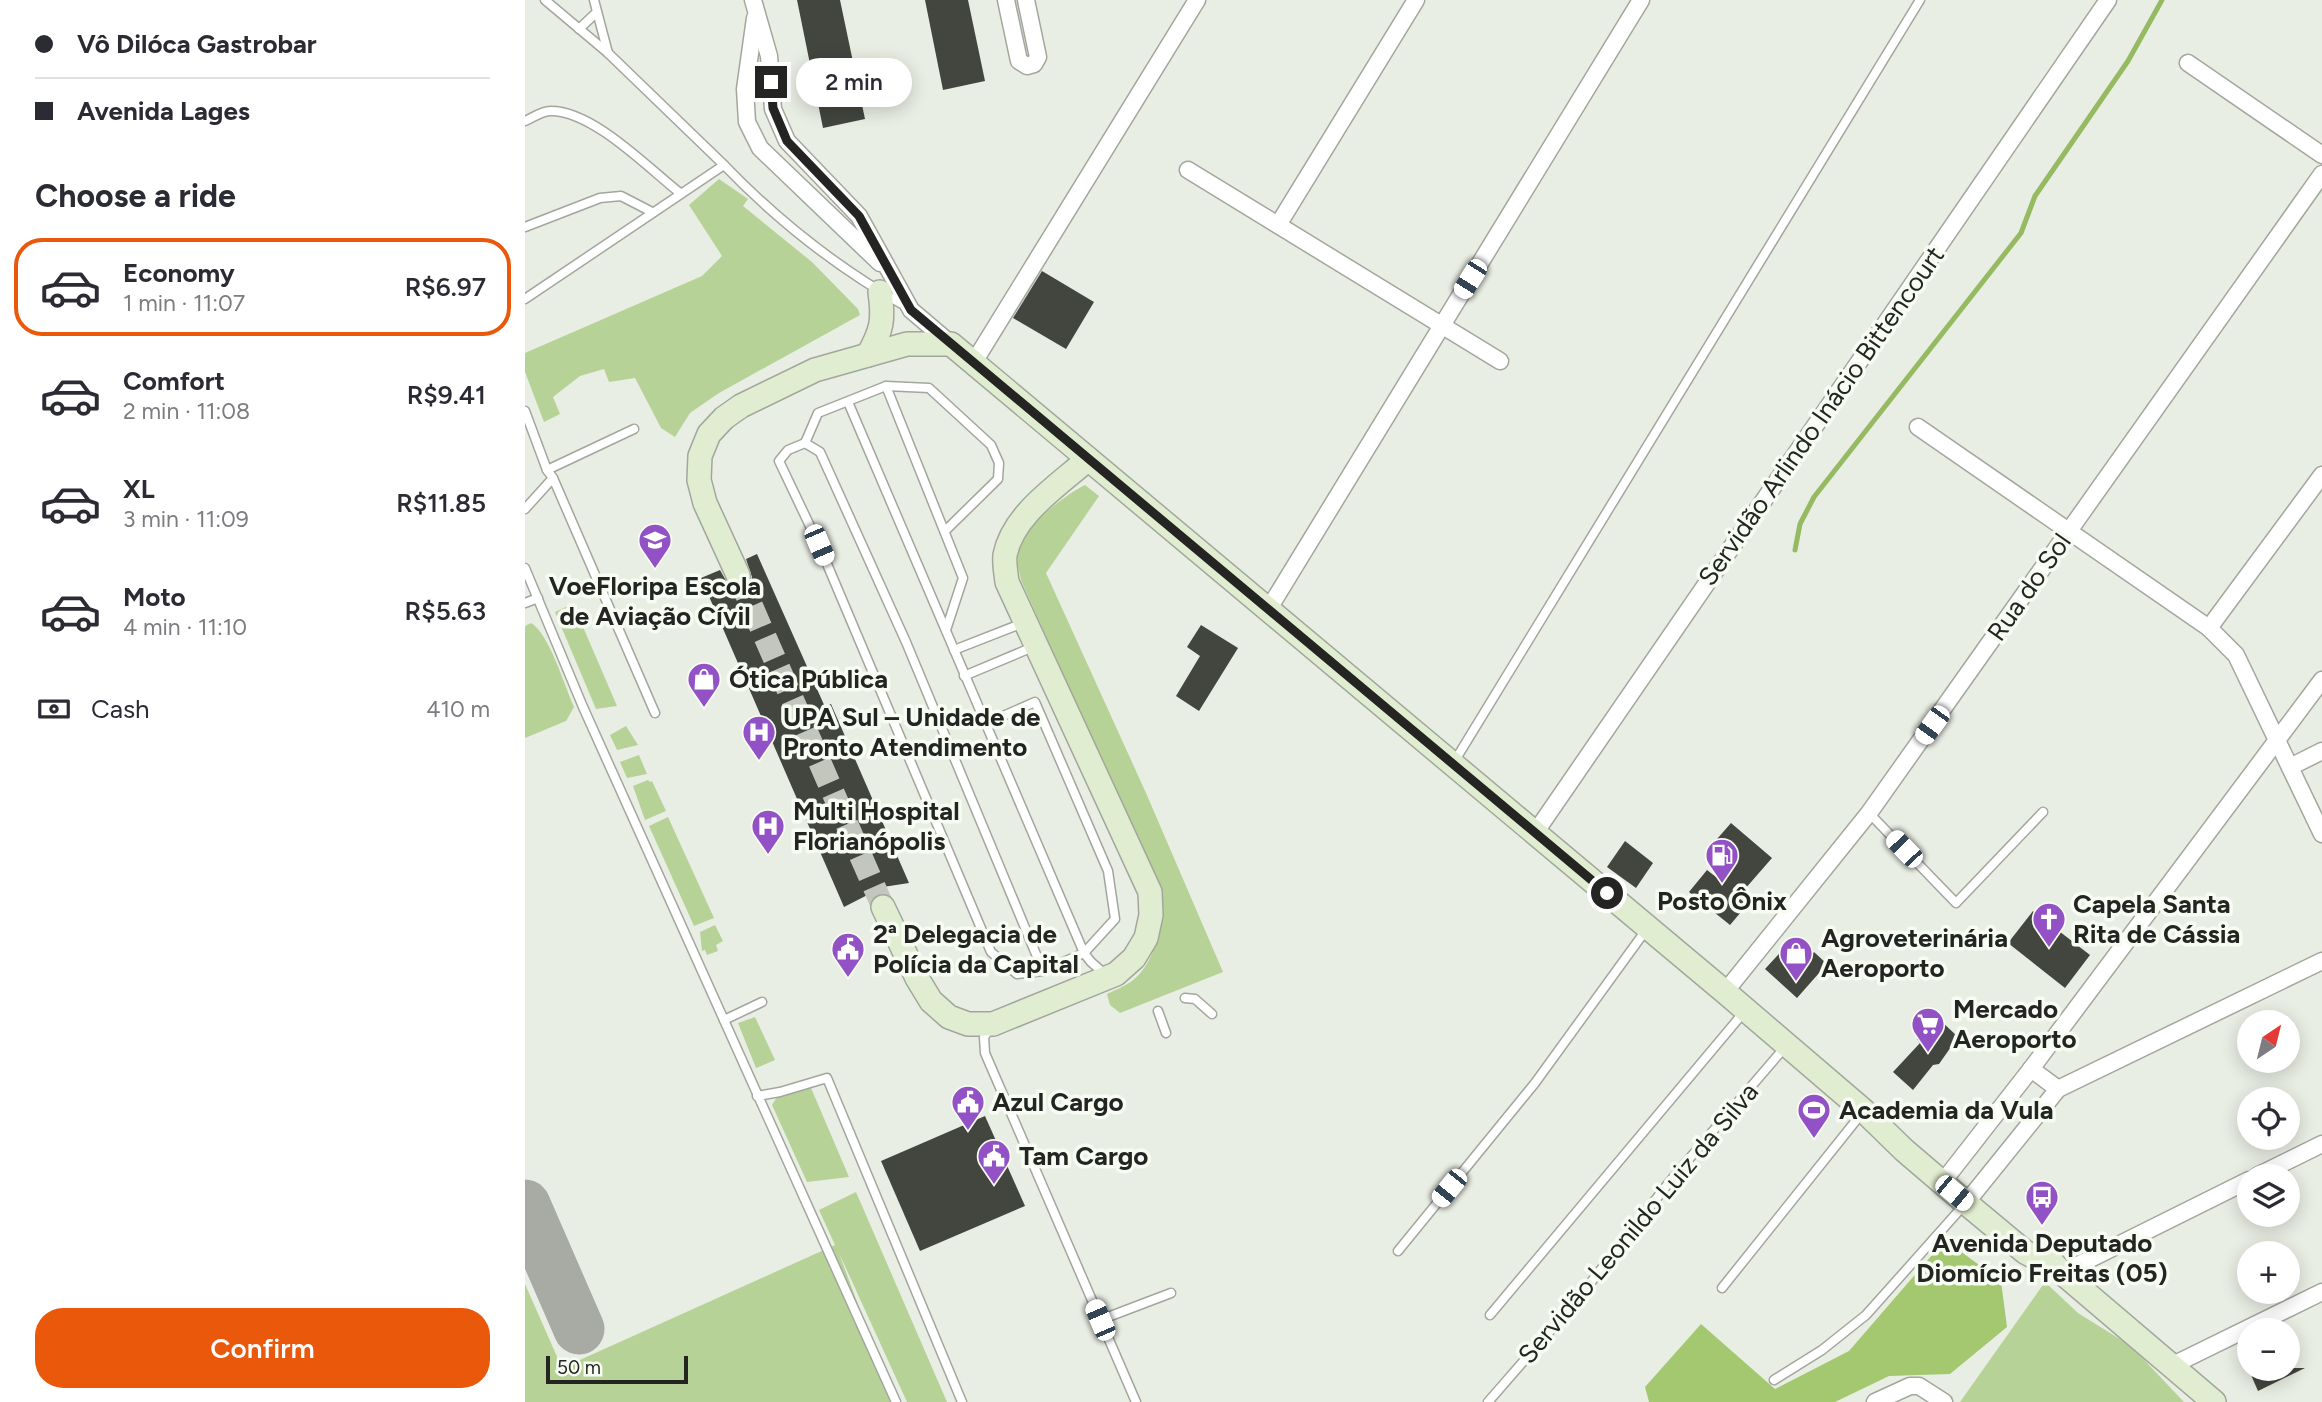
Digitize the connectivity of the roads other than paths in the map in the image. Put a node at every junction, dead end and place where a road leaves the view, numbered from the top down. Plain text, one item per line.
1 (545, 0) edge
2 (594, 0) edge
3 (1006, 0) edge
4 (1026, 0) edge
5 (1196, 0) edge
6 (1416, 0) edge
7 (1641, 0) edge
8 (1920, 0) edge
9 (2108, 0) edge
10 (754, 6) edge
11 (597, 12) junction
12 (579, 29) junction
13 (608, 53) junction
14 (2188, 63) dead end
15 (525, 121) edge
16 (2322, 155) edge
17 (724, 165) junction
18 (1188, 170) dead end
19 (2322, 174) edge
20 (680, 193) junction
21 (652, 212) junction
22 (1278, 225) junction
23 (525, 227) edge
24 (885, 283) junction
25 (525, 299) edge
26 (1441, 326) junction
27 (951, 344) junction
28 (868, 355) junction
29 (1500, 361) dead end
30 (974, 362) junction
31 (886, 386) junction
32 (848, 402) junction
33 (525, 411) edge
34 (1918, 428) dead end
35 (634, 429) dead end
36 (805, 443) junction
37 (1089, 459) junction
38 (547, 470) junction
39 (2322, 475) edge
40 (553, 478) junction
41 (525, 509) edge
42 (945, 531) junction
43 (2069, 531) junction
44 (525, 568) edge
45 (738, 575) tunnel mouth
46 (537, 598) junction
47 (525, 603) edge
48 (1268, 610) junction
49 (1025, 622) junction
50 (2209, 628) junction
51 (946, 630) junction
52 (1036, 646) junction
53 (954, 650) junction
54 (964, 676) junction
55 (2322, 680) edge
56 (655, 713) dead end
57 (985, 724) junction
58 (2277, 741) junction
59 (2322, 751) edge
60 (1453, 765) junction
61 (2290, 767) junction
62 (2043, 812) dead end
63 (1869, 813) junction
64 (1535, 833) junction
65 (2322, 834) edge
66 (883, 907) tunnel mouth
67 (1648, 928) junction
68 (1084, 953) junction
69 (2322, 961) edge
70 (1043, 971) junction
71 (1108, 977) junction
72 (1725, 992) junction
73 (1185, 998) dead end
74 (762, 1002) dead end
75 (1746, 1010) junction
76 (1158, 1011) dead end
77 (1212, 1014) dead end
78 (724, 1020) junction
79 (993, 1024) junction
80 (1166, 1033) dead end
81 (1787, 1045) junction
82 (2031, 1069) junction
83 (2058, 1089) junction
84 (757, 1096) junction
85 (1864, 1111) junction
86 (2322, 1144) edge
87 (2281, 1164) edge
88 (1946, 1177) junction
89 (2237, 1186) edge
90 (1970, 1198) junction
91 (1398, 1251) dead end
92 (2060, 1272) junction
93 (1722, 1288) dead end
94 (2322, 1292) edge
95 (1171, 1293) dead end
96 (1490, 1315) dead end
97 (1100, 1320) junction
98 (2171, 1366) junction
99 (1774, 1380) dead end
100 (896, 1402) edge
101 (962, 1402) edge
102 (1136, 1402) edge
103 (1488, 1402) edge
104 (1875, 1402) edge
105 (1944, 1402) edge
106 (2214, 1402) edge

1 - 12 lane
2 - 11 lane
3 - 4 street
5 - 30 street
6 - 22 street
7 - 26 street
8 - 60 lane
9 - 64 street, Servidão Arlindo Inácio Bittencourt
10 - 24 street
10 - 24 street
11 - 12 lane
11 - 13 lane
12 - 13 lane
13 - 17 lane
14 - 16 street
15 - 20 lane
17 - 20 lane
17 - 24 lane
18 - 22 street
19 - 43 street, Rua do Sol
20 - 21 lane
21 - 23 lane
21 - 25 lane
22 - 26 street
24 - 27 street
24 - 28 street
26 - 29 street
26 - 48 street
27 - 28 street
27 - 30 street
28 - 45 street
30 - 37 street
31 - 32 lane
31 - 42 lane
31 - 42 lane
32 - 36 lane
32 - 51 lane
33 - 38 lane
34 - 43 street
35 - 38 lane
36 - 70 lane
36 - 70 lane
37 - 48 street
37 - 49 street
38 - 40 lane
39 - 50 street
40 - 41 lane
40 - 56 lane
42 - 51 lane
43 - 50 street
43 - 63 street, Rua do Sol
44 - 46 lane
46 - 47 lane
46 - 78 lane
48 - 60 street
49 - 52 street
49 - 53 lane
50 - 58 street
51 - 53 lane
52 - 54 lane
52 - 71 street
53 - 54 lane
54 - 57 lane
55 - 58 street
57 - 68 lane
57 - 68 lane
58 - 61 street
58 - 82 street
59 - 61 street
60 - 64 street
61 - 65 street
62 - 63 lane
63 - 72 street, Rua do Sol
64 - 67 street
66 - 79 street
67 - 72 street
67 - 91 lane
68 - 70 lane
68 - 71 lane
69 - 83 street
71 - 79 street
72 - 75 street
73 - 77 lane
74 - 78 lane
75 - 81 street
75 - 96 lane
76 - 80 lane
78 - 84 lane
79 - 97 lane
81 - 85 street
81 - 103 lane, Servidão Leonildo Luiz da Silva
82 - 83 street
82 - 88 street
83 - 90 street
84 - 100 lane
84 - 101 lane
85 - 88 street
85 - 93 lane
86 - 87 street
88 - 90 street
89 - 92 street
90 - 92 street
90 - 99 lane
92 - 98 street
94 - 98 street
95 - 97 lane
97 - 102 lane
98 - 106 street
104 - 105 street

